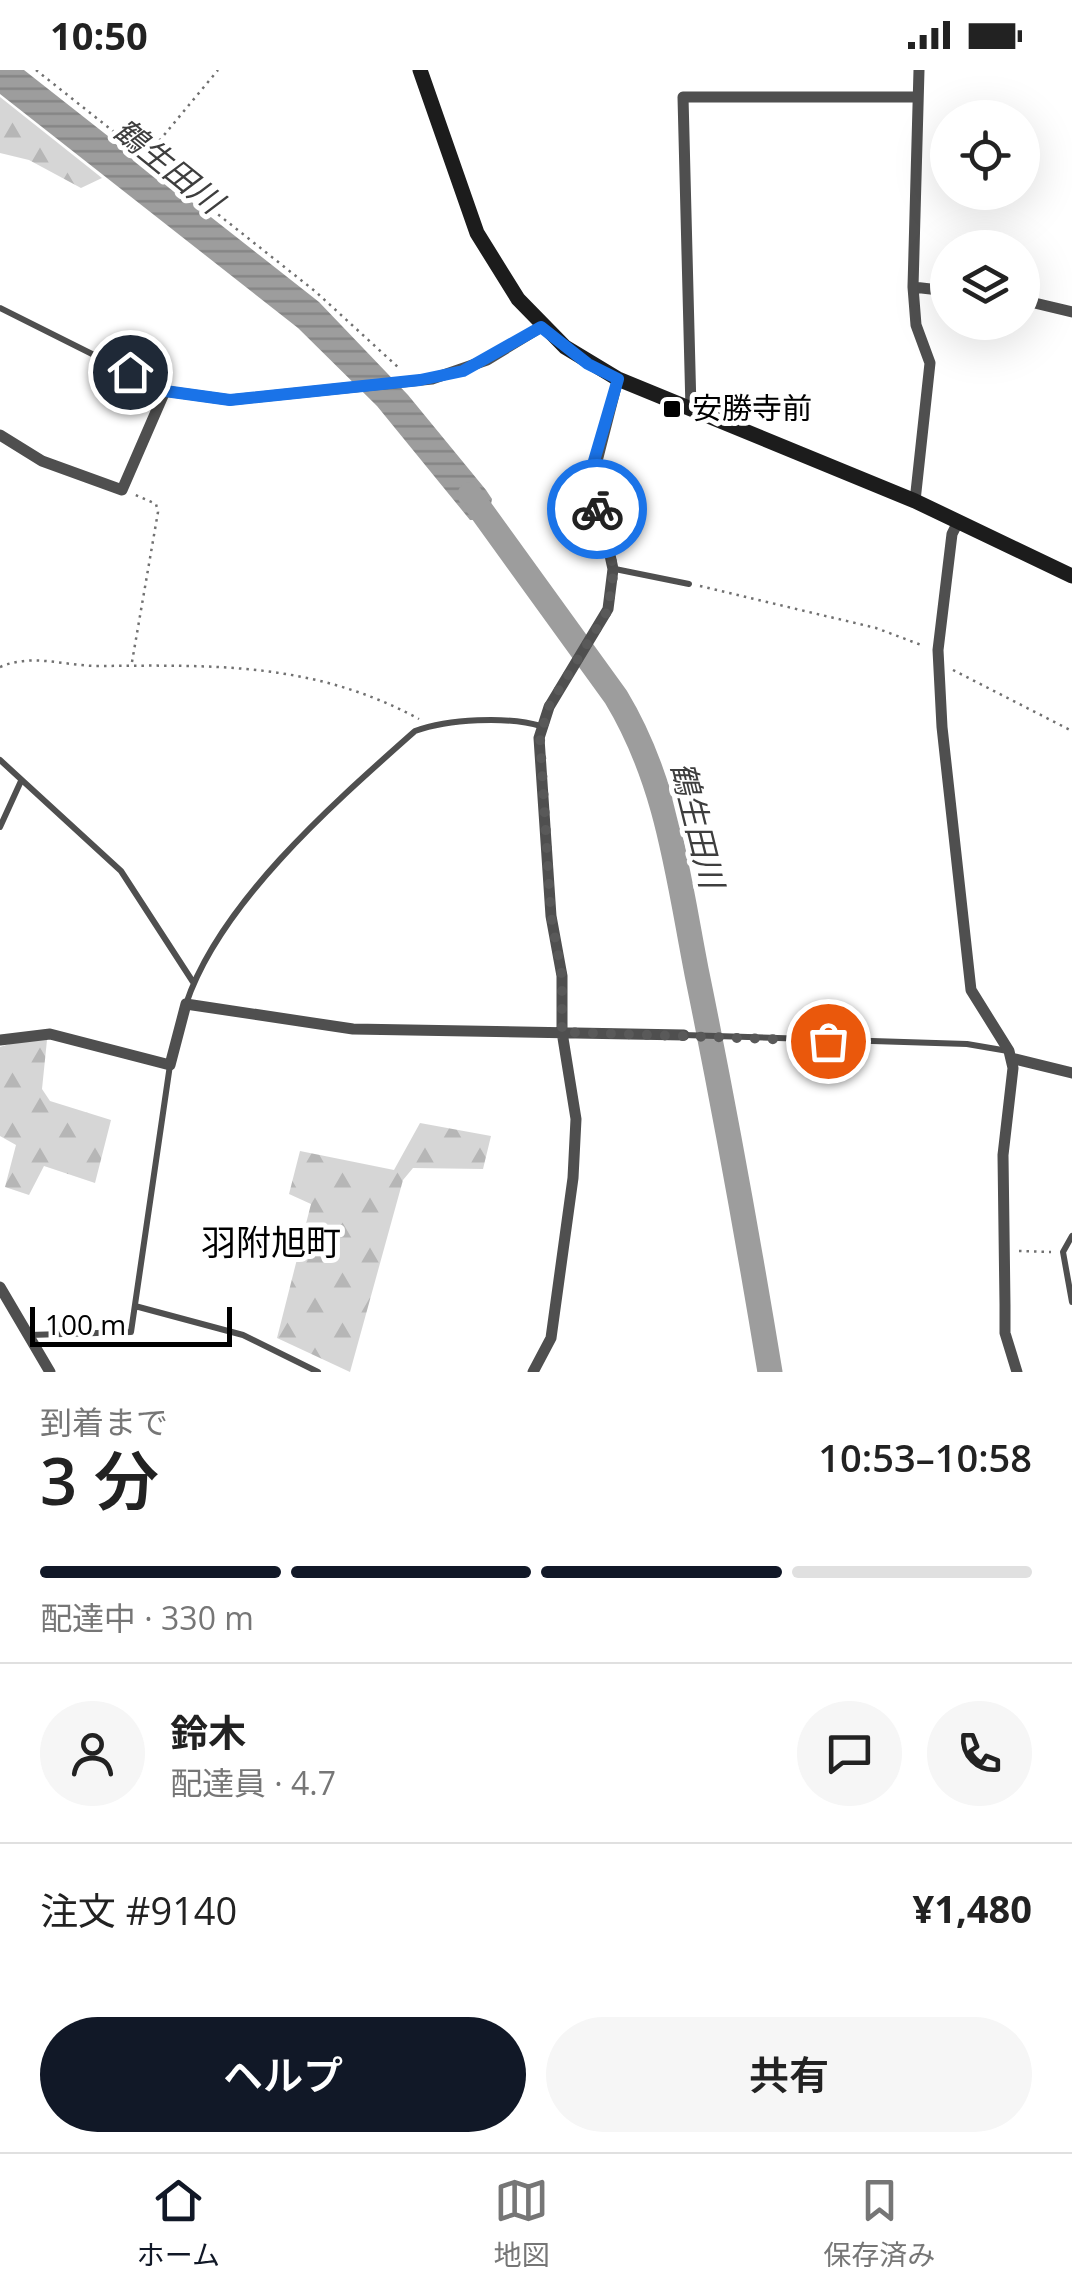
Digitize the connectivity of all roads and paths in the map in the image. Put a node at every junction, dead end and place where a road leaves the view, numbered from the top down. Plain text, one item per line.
1 (36, 70) edge
2 (218, 70) edge
3 (420, 70) edge
4 (919, 70) edge
5 (915, 97) junction
6 (146, 158) junction
7 (913, 287) junction
8 (930, 289) edge
9 (1040, 304) edge
10 (0, 308) edge
11 (1072, 312) edge
12 (541, 327) junction
13 (618, 379) junction
14 (406, 381) junction
15 (165, 391) junction
16 (691, 409) junction
17 (0, 435) edge
18 (122, 490) junction
19 (915, 501) junction
20 (958, 522) junction
21 (614, 569) junction
22 (1072, 576) edge
23 (689, 584) joint
24 (938, 656) junction
25 (132, 664) junction
26 (0, 666) edge
27 (428, 726) junction
28 (541, 726) junction
29 (1072, 732) edge
30 (0, 760) edge
31 (21, 781) junction
32 (0, 827) edge
33 (193, 984) junction
34 (186, 1004) junction
35 (562, 1032) junction
36 (690, 1036) joint
37 (0, 1040) edge
38 (1010, 1054) junction
39 (170, 1064) junction
40 (1072, 1073) edge
41 (1072, 1236) edge
42 (1004, 1251) junction
43 (1062, 1252) junction
44 (0, 1286) edge
45 (1072, 1302) edge
46 (134, 1306) junction
47 (29, 1334) junction
48 (50, 1372) edge
49 (318, 1372) edge
50 (533, 1372) edge
51 (1017, 1372) edge

1 - 6 path
2 - 6 path
3 - 12 street
4 - 5 street
5 - 7 street
5 - 16 street
6 - 14 path
7 - 8 street
7 - 19 street
9 - 11 street
10 - 15 lane
12 - 13 street
12 - 14 street
13 - 16 street
13 - 21 street
14 - 15 street
15 - 18 street
16 - 19 street
17 - 18 street
18 - 25 path
19 - 20 street
20 - 22 street
20 - 24 street
21 - 23 lane
21 - 28 street
23 - 24 path
24 - 29 path
24 - 38 street
25 - 26 path
25 - 27 path
27 - 28 lane
27 - 33 lane
28 - 35 street
30 - 31 lane
31 - 32 lane
31 - 33 lane
33 - 34 lane
34 - 35 street
34 - 39 street
35 - 36 street
35 - 50 street
36 - 38 lane
37 - 39 street
38 - 40 street
38 - 42 street
39 - 46 lane
41 - 43 lane
42 - 43 path
42 - 51 street
43 - 45 lane
44 - 47 street
46 - 47 lane
46 - 49 lane
47 - 48 street

